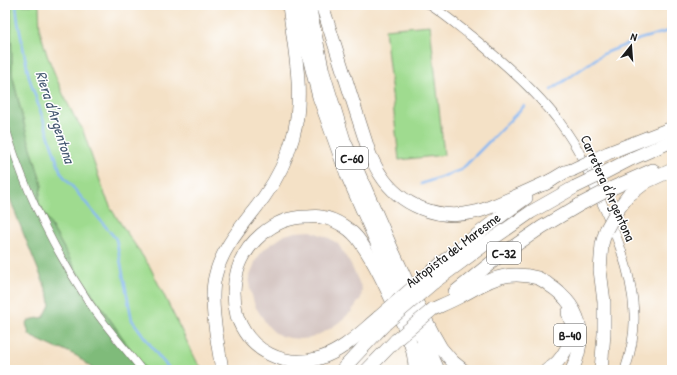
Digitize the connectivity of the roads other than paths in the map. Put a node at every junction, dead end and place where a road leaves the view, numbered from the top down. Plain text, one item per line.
1 (289, 5) edge
2 (297, 5) edge
3 (309, 5) edge
4 (322, 5) edge
5 (430, 5) edge
6 (5, 125) edge
7 (672, 128) edge
8 (672, 141) edge
9 (672, 162) edge
10 (672, 170) edge
11 (552, 180) junction
12 (429, 280) junction
13 (561, 294) junction
14 (417, 303) junction
15 (433, 309) junction
16 (410, 315) junction
17 (382, 321) junction
18 (142, 370) edge
19 (222, 370) edge
20 (342, 370) edge
21 (367, 370) edge
22 (415, 370) edge
23 (425, 370) edge
24 (438, 370) edge
25 (447, 370) edge
26 (463, 370) edge
27 (547, 370) edge
28 (572, 370) edge
29 (600, 370) edge
30 (625, 370) edge

1 - 19 highway
2 - 16 highway, C-60
3 - 14 highway, C-60
4 - 11 highway
5 - 30 street, Carretera d'Argentona
6 - 18 street
7 - 11 highway, bridge
8 - 12 highway, Autopista del Maresme / C-32, bridge
9 - 15 highway, C-32, bridge
10 - 29 highway, bridge
11 - 12 highway
12 - 17 highway, Autopista del Maresme / C-32, bridge
13 - 15 highway
13 - 27 highway, B-40
13 - 28 highway
14 - 25 highway, C-60
14 - 26 highway
15 - 21 highway, C-32, bridge
16 - 23 highway
16 - 24 highway
17 - 20 highway, Autopista del Maresme / C-32
17 - 22 highway

